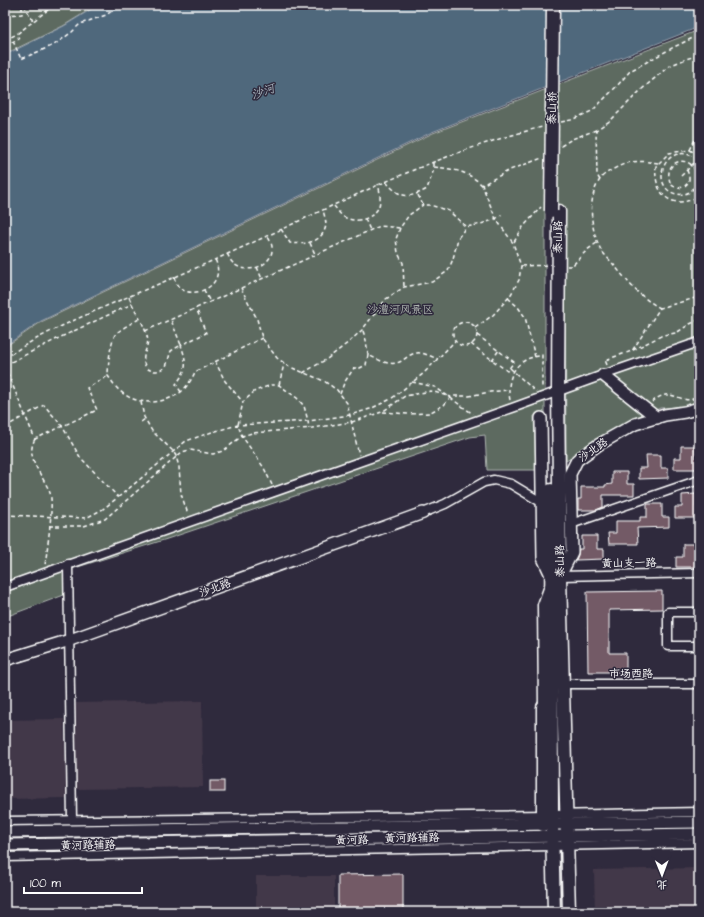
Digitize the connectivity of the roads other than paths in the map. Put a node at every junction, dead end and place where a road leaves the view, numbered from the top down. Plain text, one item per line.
1 (553, 5) edge
2 (562, 5) edge
3 (550, 209) junction
4 (699, 342) edge
5 (605, 370) junction
6 (550, 394) junction
7 (699, 408) edge
8 (541, 418) dead end
9 (657, 418) junction
10 (699, 480) edge
11 (541, 502) junction
12 (423, 513) joint
13 (571, 524) junction
14 (68, 564) junction
15 (699, 573) edge
16 (554, 577) junction
17 (5, 587) edge
18 (699, 612) edge
19 (70, 640) junction
20 (699, 646) edge
21 (5, 660) edge
22 (563, 684) junction
23 (699, 684) edge
24 (552, 696) junction
25 (543, 707) junction
26 (699, 812) edge
27 (567, 819) junction
28 (72, 820) junction
29 (548, 820) junction
30 (5, 821) edge
31 (699, 822) edge
32 (5, 832) edge
33 (699, 834) edge
34 (567, 841) junction
35 (552, 842) junction
36 (699, 843) edge
37 (5, 845) edge
38 (5, 857) edge
39 (554, 912) edge
40 (569, 912) edge

1 - 3 main road, 泰山桥, bridge
2 - 3 main road, 泰山桥
3 - 6 main road, 泰山路
3 - 6 main road, 泰山路
4 - 5 street
5 - 6 street
5 - 9 main road
6 - 14 street
6 - 16 main road, 泰山路
7 - 9 main road, 沙北路
8 - 11 main road
9 - 13 main road, 沙北路
10 - 13 street
11 - 12 street
11 - 16 main road
12 - 19 main road, 沙北路
13 - 16 main road, 沙北路
14 - 17 street
14 - 19 street
15 - 16 street, 黄山支一路
16 - 22 main road, 泰山路
16 - 24 main road, 泰山路
16 - 25 street
18 - 20 street
19 - 21 main road, 沙北路
19 - 28 street
22 - 23 street, 市场西路
22 - 27 main road, 泰山路
24 - 25 main road
24 - 29 main road, 泰山路
25 - 29 main road
26 - 27 street
27 - 29 main road, 黄河路
27 - 31 main road, 黄河路
27 - 34 main road, 泰山路
28 - 29 street, 黄河路辅路
28 - 30 street, 黄河路辅路
29 - 32 main road, 黄河路
29 - 35 main road, 泰山路
33 - 34 main road, 黄河路
34 - 35 main road, 黄河路
34 - 36 street
34 - 40 main road, 泰山路
35 - 37 main road, 黄河路
35 - 38 street, 黄河路辅路
35 - 39 main road, 泰山路

